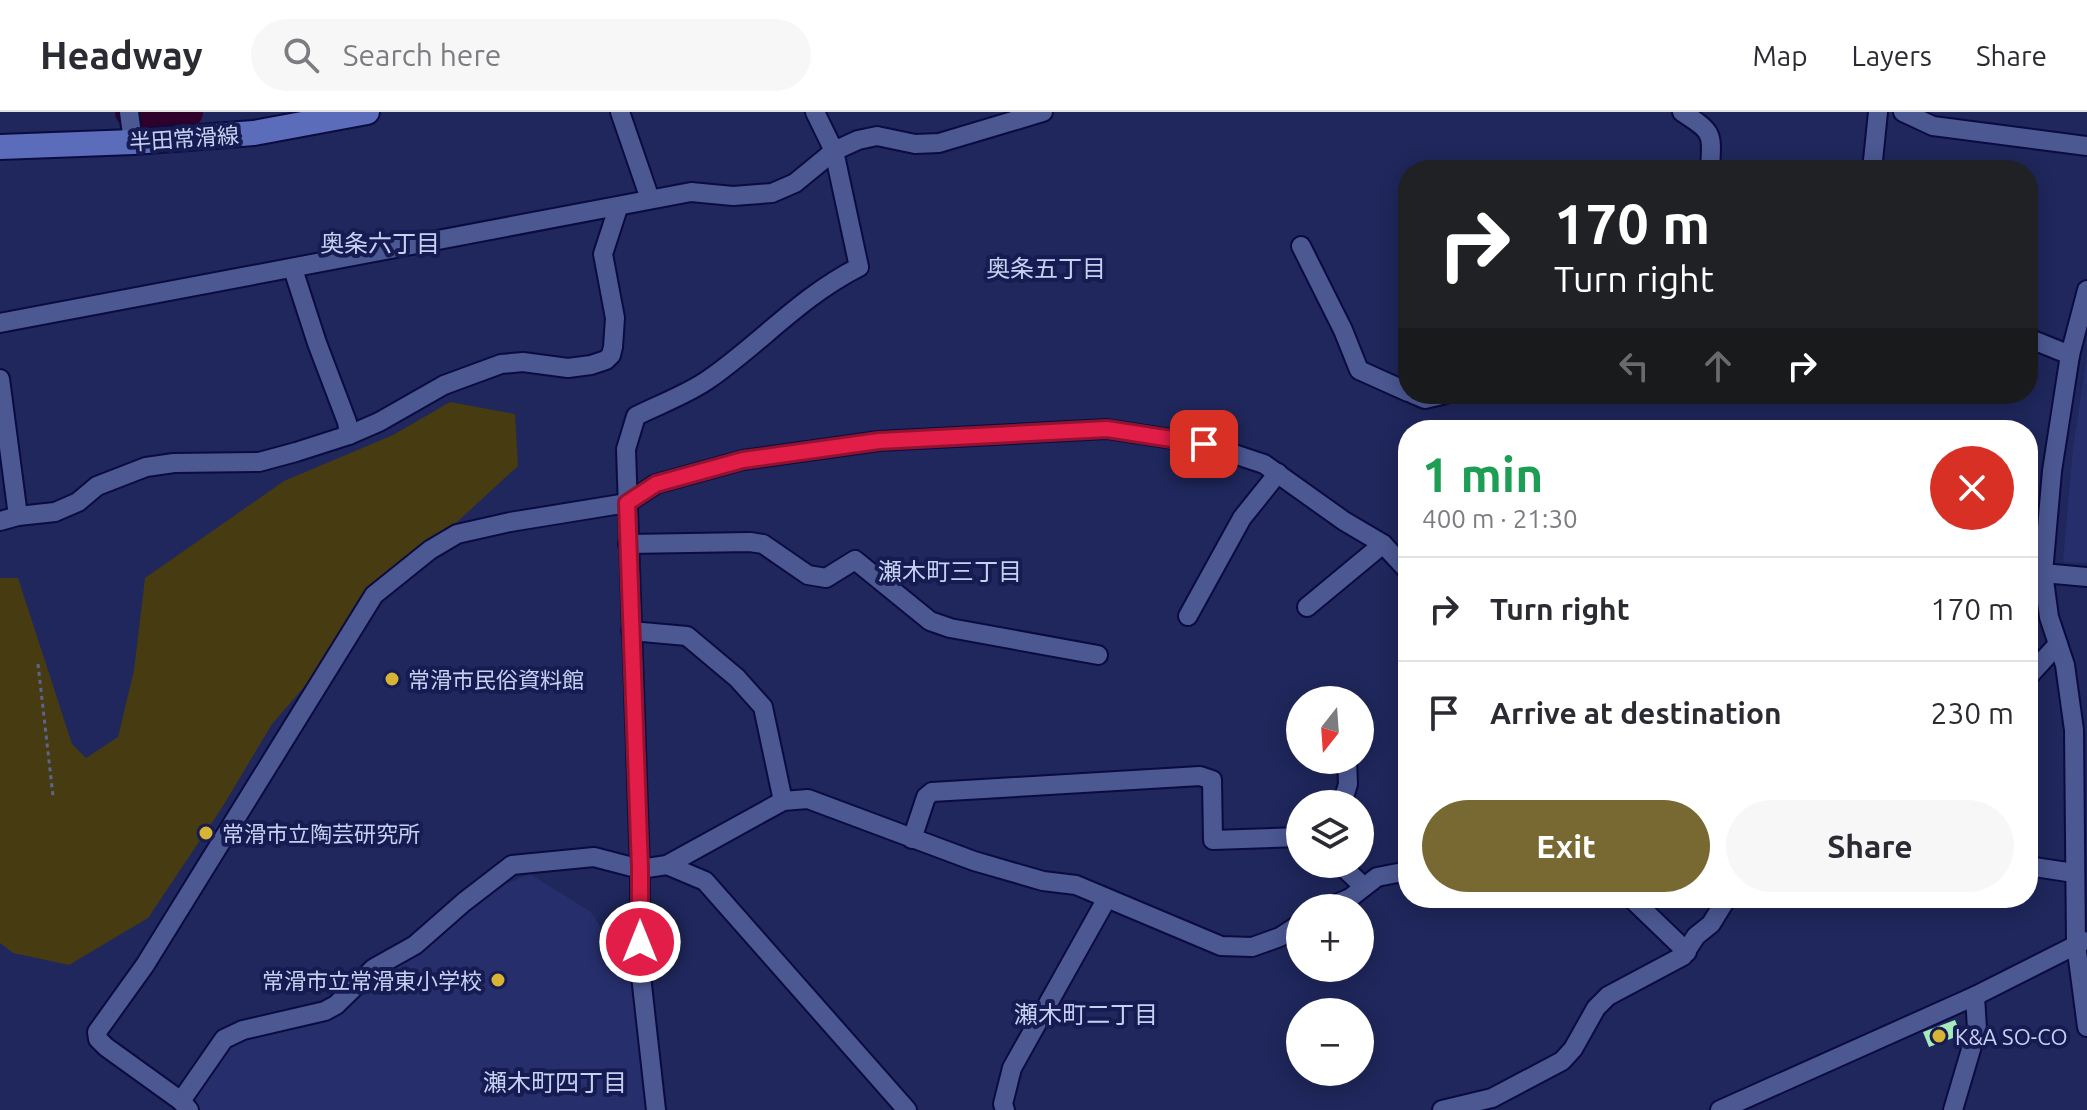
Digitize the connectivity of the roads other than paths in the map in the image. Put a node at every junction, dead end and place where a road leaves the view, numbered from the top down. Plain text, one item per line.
1 (367, 112) edge
2 (620, 112) edge
3 (815, 112) edge
4 (1043, 112) edge
5 (1682, 112) edge
6 (1878, 112) edge
7 (1903, 112) edge
8 (128, 114) edge
9 (1935, 119) edge
10 (133, 142) junction
11 (2087, 146) edge
12 (0, 147) edge
13 (834, 151) junction
14 (1711, 160) edge
15 (1873, 160) edge
16 (650, 199) junction
17 (618, 208) junction
18 (1301, 246) dead end
19 (293, 269) junction
20 (2087, 290) edge
21 (0, 323) edge
22 (2038, 342) edge
23 (2070, 355) junction
24 (0, 379) edge
25 (1398, 388) edge
26 (349, 435) junction
27 (1278, 473) junction
28 (627, 503) junction
29 (18, 516) junction
30 (0, 521) edge
31 (628, 544) junction
32 (1383, 544) junction
33 (1398, 560) edge
34 (2039, 561) edge
35 (2087, 577) edge
36 (1307, 607) dead end
37 (1188, 616) dead end
38 (631, 631) junction
39 (2058, 644) junction
40 (1098, 655) dead end
41 (2038, 666) edge
42 (783, 801) junction
43 (1286, 837) edge
44 (912, 839) junction
45 (667, 865) junction
46 (2038, 868) edge
47 (640, 869) junction
48 (1398, 873) edge
49 (2074, 873) junction
50 (1355, 878) edge
51 (1364, 887) junction
52 (1355, 894) edge
53 (1106, 900) junction
54 (1641, 908) edge
55 (1721, 908) edge
56 (1286, 932) edge
57 (2082, 942) edge
58 (1687, 952) junction
59 (1975, 996) junction
60 (2087, 1027) edge
61 (185, 1105) edge
62 (656, 1110) edge
63 (907, 1110) edge
64 (1005, 1110) edge
65 (1442, 1110) edge
66 (1720, 1110) edge
67 (1953, 1110) edge

1 - 10 main road, 半田常滑線
2 - 16 street
3 - 13 street
4 - 13 street
5 - 14 street
6 - 15 street
7 - 9 street
8 - 10 street
9 - 11 street
10 - 12 main road, 半田常滑線
13 - 16 street
13 - 28 street
16 - 17 street
17 - 19 street
17 - 26 street
18 - 25 street
19 - 21 street
19 - 26 street
20 - 23 street
22 - 23 street
23 - 34 street
24 - 29 street
26 - 29 street
27 - 28 street
27 - 32 street
27 - 37 street
28 - 31 street
28 - 61 street
29 - 30 street
31 - 38 street
31 - 40 street
32 - 33 street
32 - 36 street
34 - 35 street
34 - 39 street
38 - 42 street
38 - 47 street
39 - 41 street
39 - 49 street
42 - 44 street
42 - 45 street
43 - 44 street
44 - 53 street
45 - 47 street
45 - 63 street
46 - 49 street
47 - 61 street
47 - 62 street
48 - 51 street
49 - 57 street
50 - 51 street
51 - 52 street
53 - 56 street
53 - 64 street
54 - 58 street
55 - 58 street
57 - 59 street
57 - 60 street
58 - 65 street
59 - 66 street
59 - 67 street

